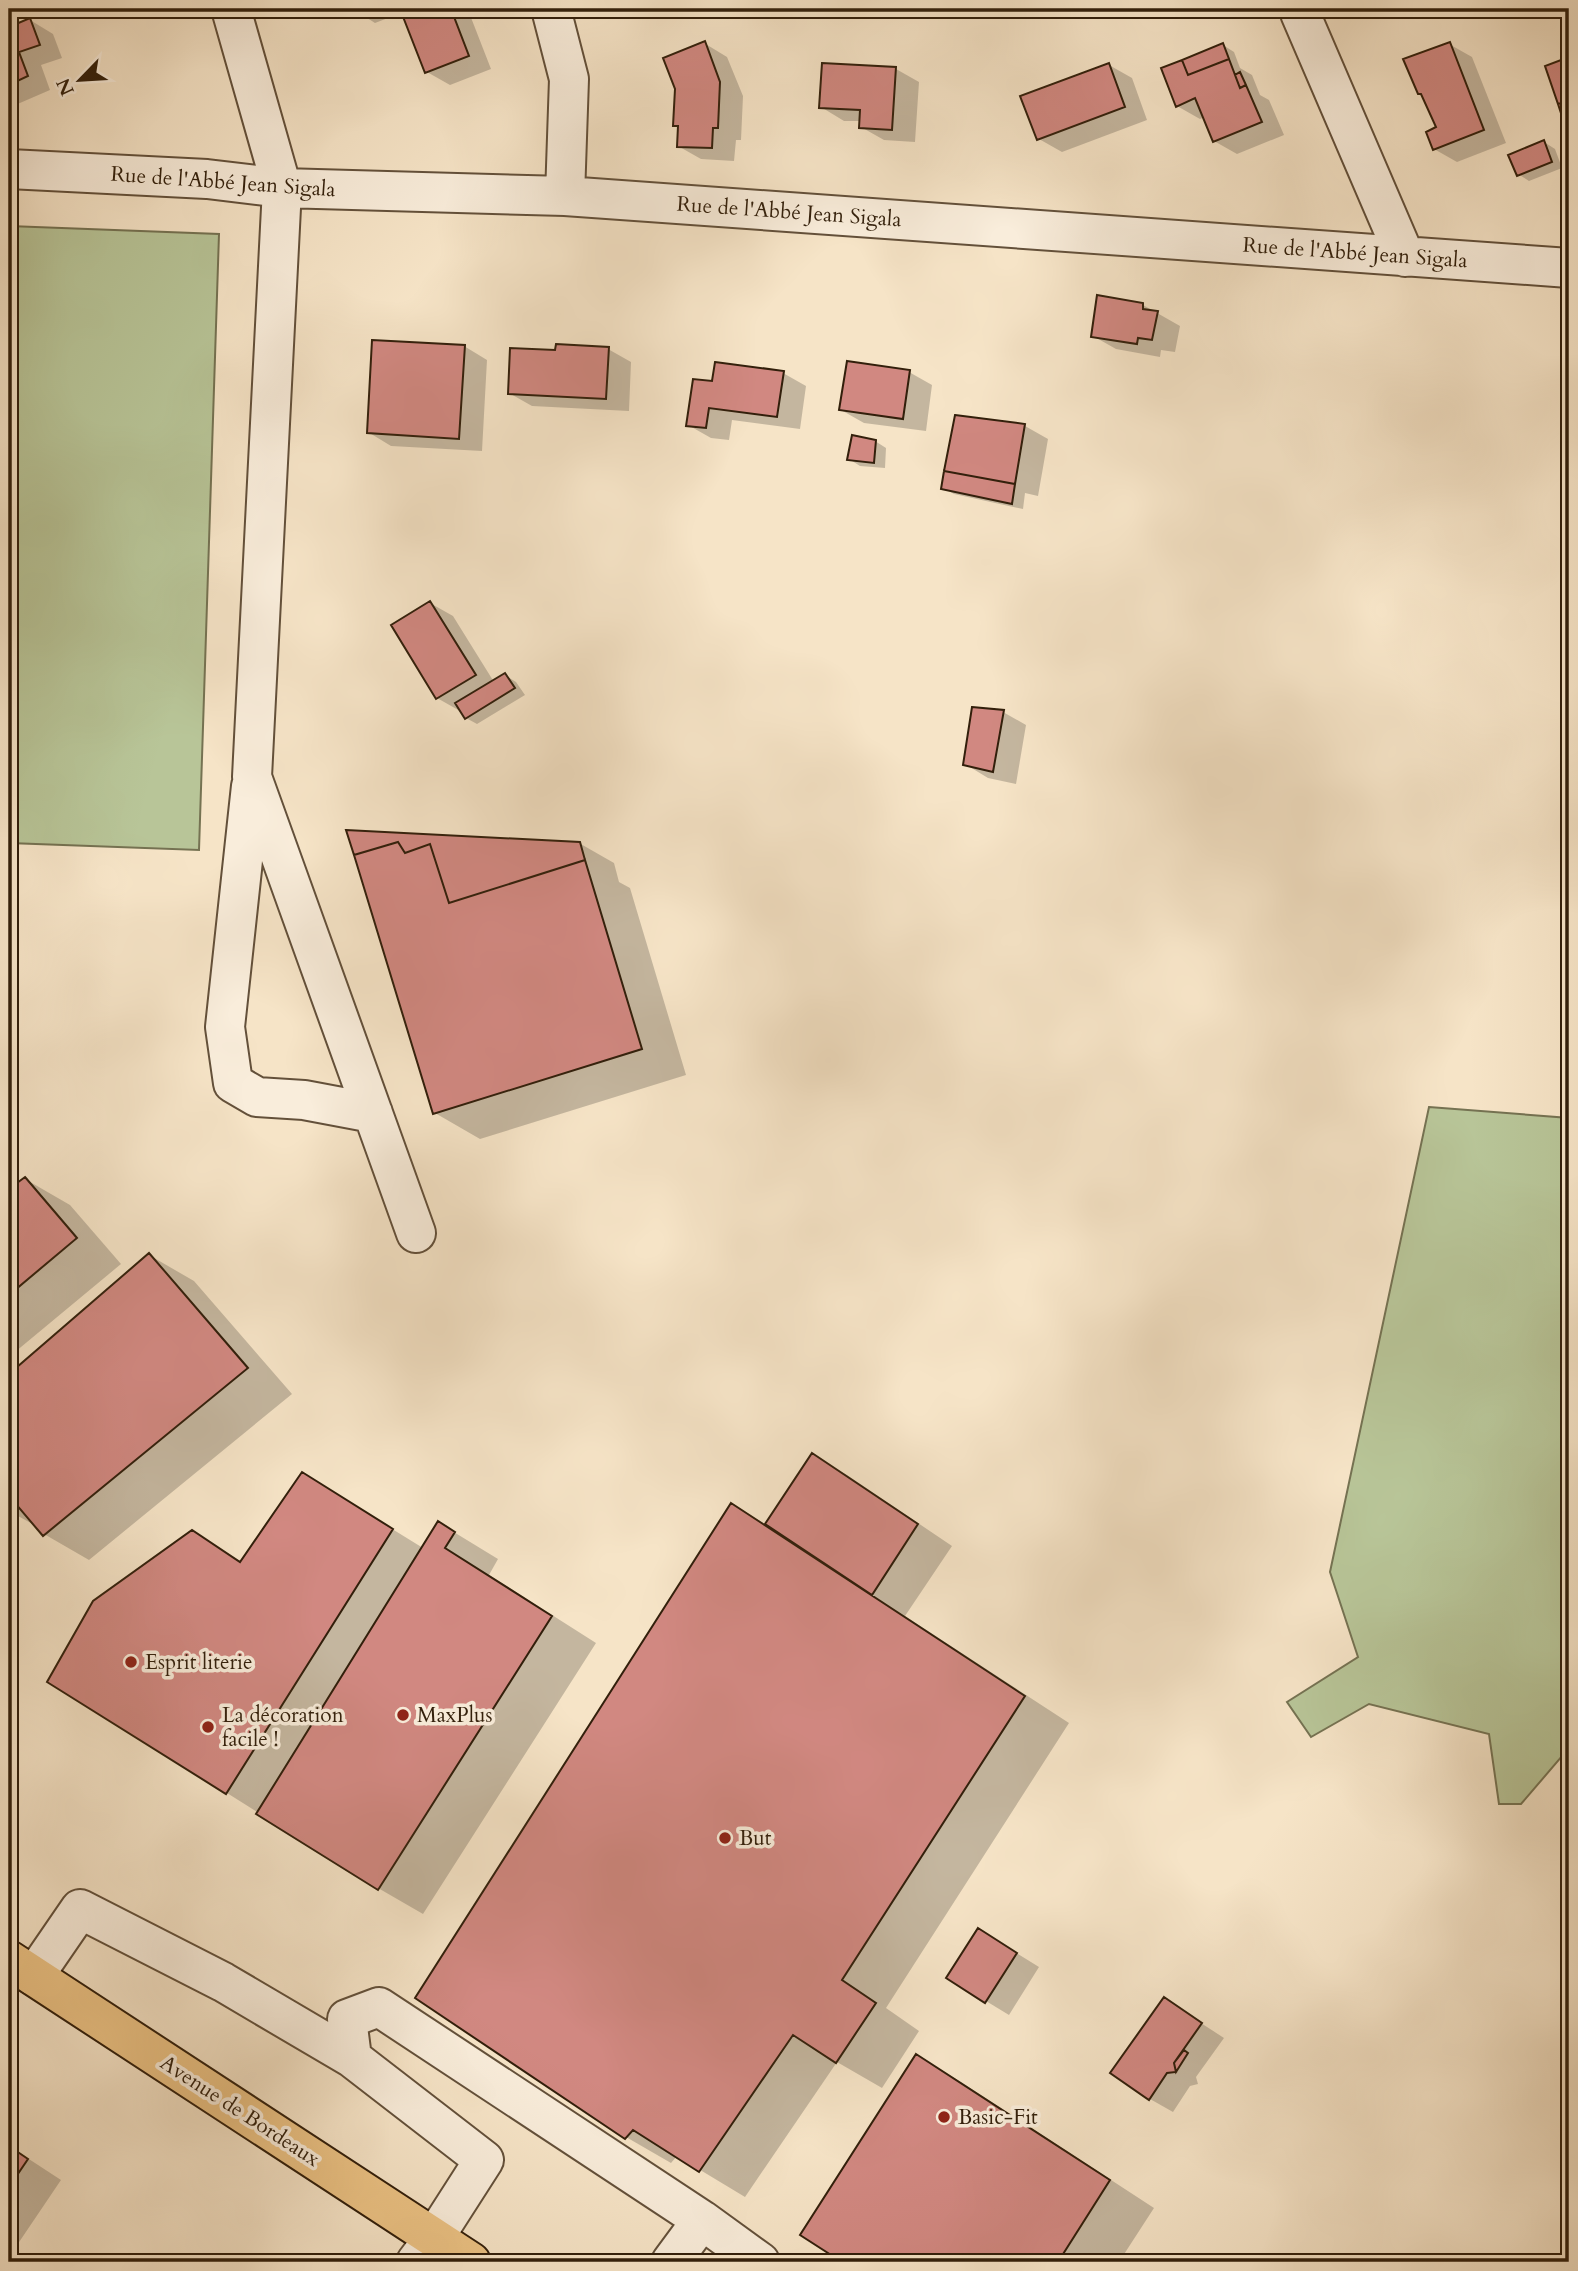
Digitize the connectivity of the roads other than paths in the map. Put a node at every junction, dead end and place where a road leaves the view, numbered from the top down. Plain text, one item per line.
1 (232, 9) edge
2 (551, 9) edge
3 (1300, 13) dead end
4 (9, 169) edge
5 (282, 188) junction
6 (565, 195) junction
7 (1405, 257) junction
8 (1569, 268) edge
9 (252, 777) junction
10 (373, 1113) junction
11 (416, 1233) dead end
12 (21, 1968) edge
13 (352, 2058) junction
14 (702, 2220) junction
15 (425, 2250) edge
16 (471, 2262) edge
17 (670, 2262) edge
18 (760, 2262) edge

1 - 5 street
2 - 6 street
3 - 7 street
4 - 5 street, Rue de l'Abbé Jean Sigala
5 - 6 street, Rue de l'Abbé Jean Sigala
5 - 9 street
6 - 7 street, Rue de l'Abbé Jean Sigala
7 - 8 street, Rue de l'Abbé Jean Sigala
9 - 10 street
9 - 10 street
10 - 11 street
12 - 13 street
12 - 15 main road, Avenue de Bordeaux
13 - 14 street
13 - 15 street
14 - 17 street
14 - 18 street
15 - 16 main road, Avenue de Bordeaux

